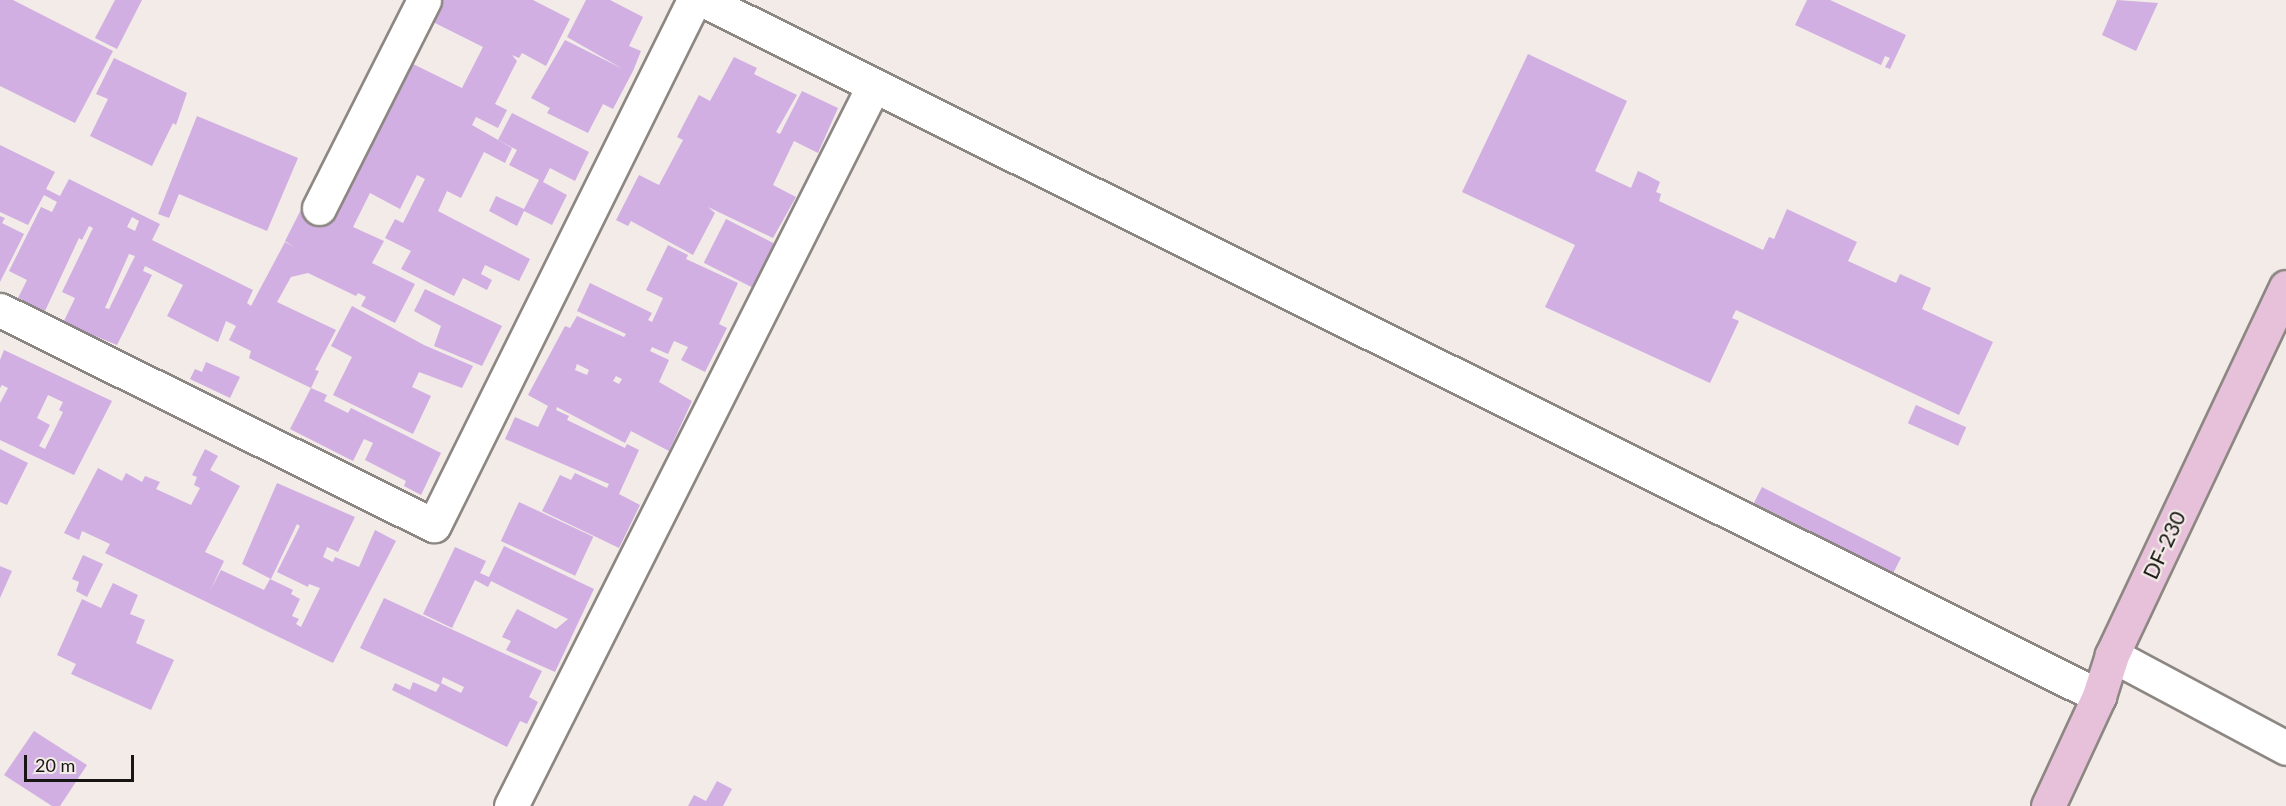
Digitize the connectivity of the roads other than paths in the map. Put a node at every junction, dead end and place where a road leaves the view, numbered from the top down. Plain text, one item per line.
1 (424, 0) edge
2 (694, 0) edge
3 (703, 0) edge
4 (874, 85) junction
5 (319, 208) dead end
6 (2286, 287) edge
7 (0, 310) edge
8 (2112, 655) junction
9 (2099, 696) junction
10 (2286, 748) edge
11 (511, 806) edge
12 (2048, 806) edge

1 - 5 street
2 - 7 street
3 - 4 street
4 - 9 street
4 - 11 street
6 - 8 main road, DF-230 / DF-230
8 - 9 main road, DF-230 / DF-230
8 - 10 street
9 - 12 main road, DF-230 / DF-230

